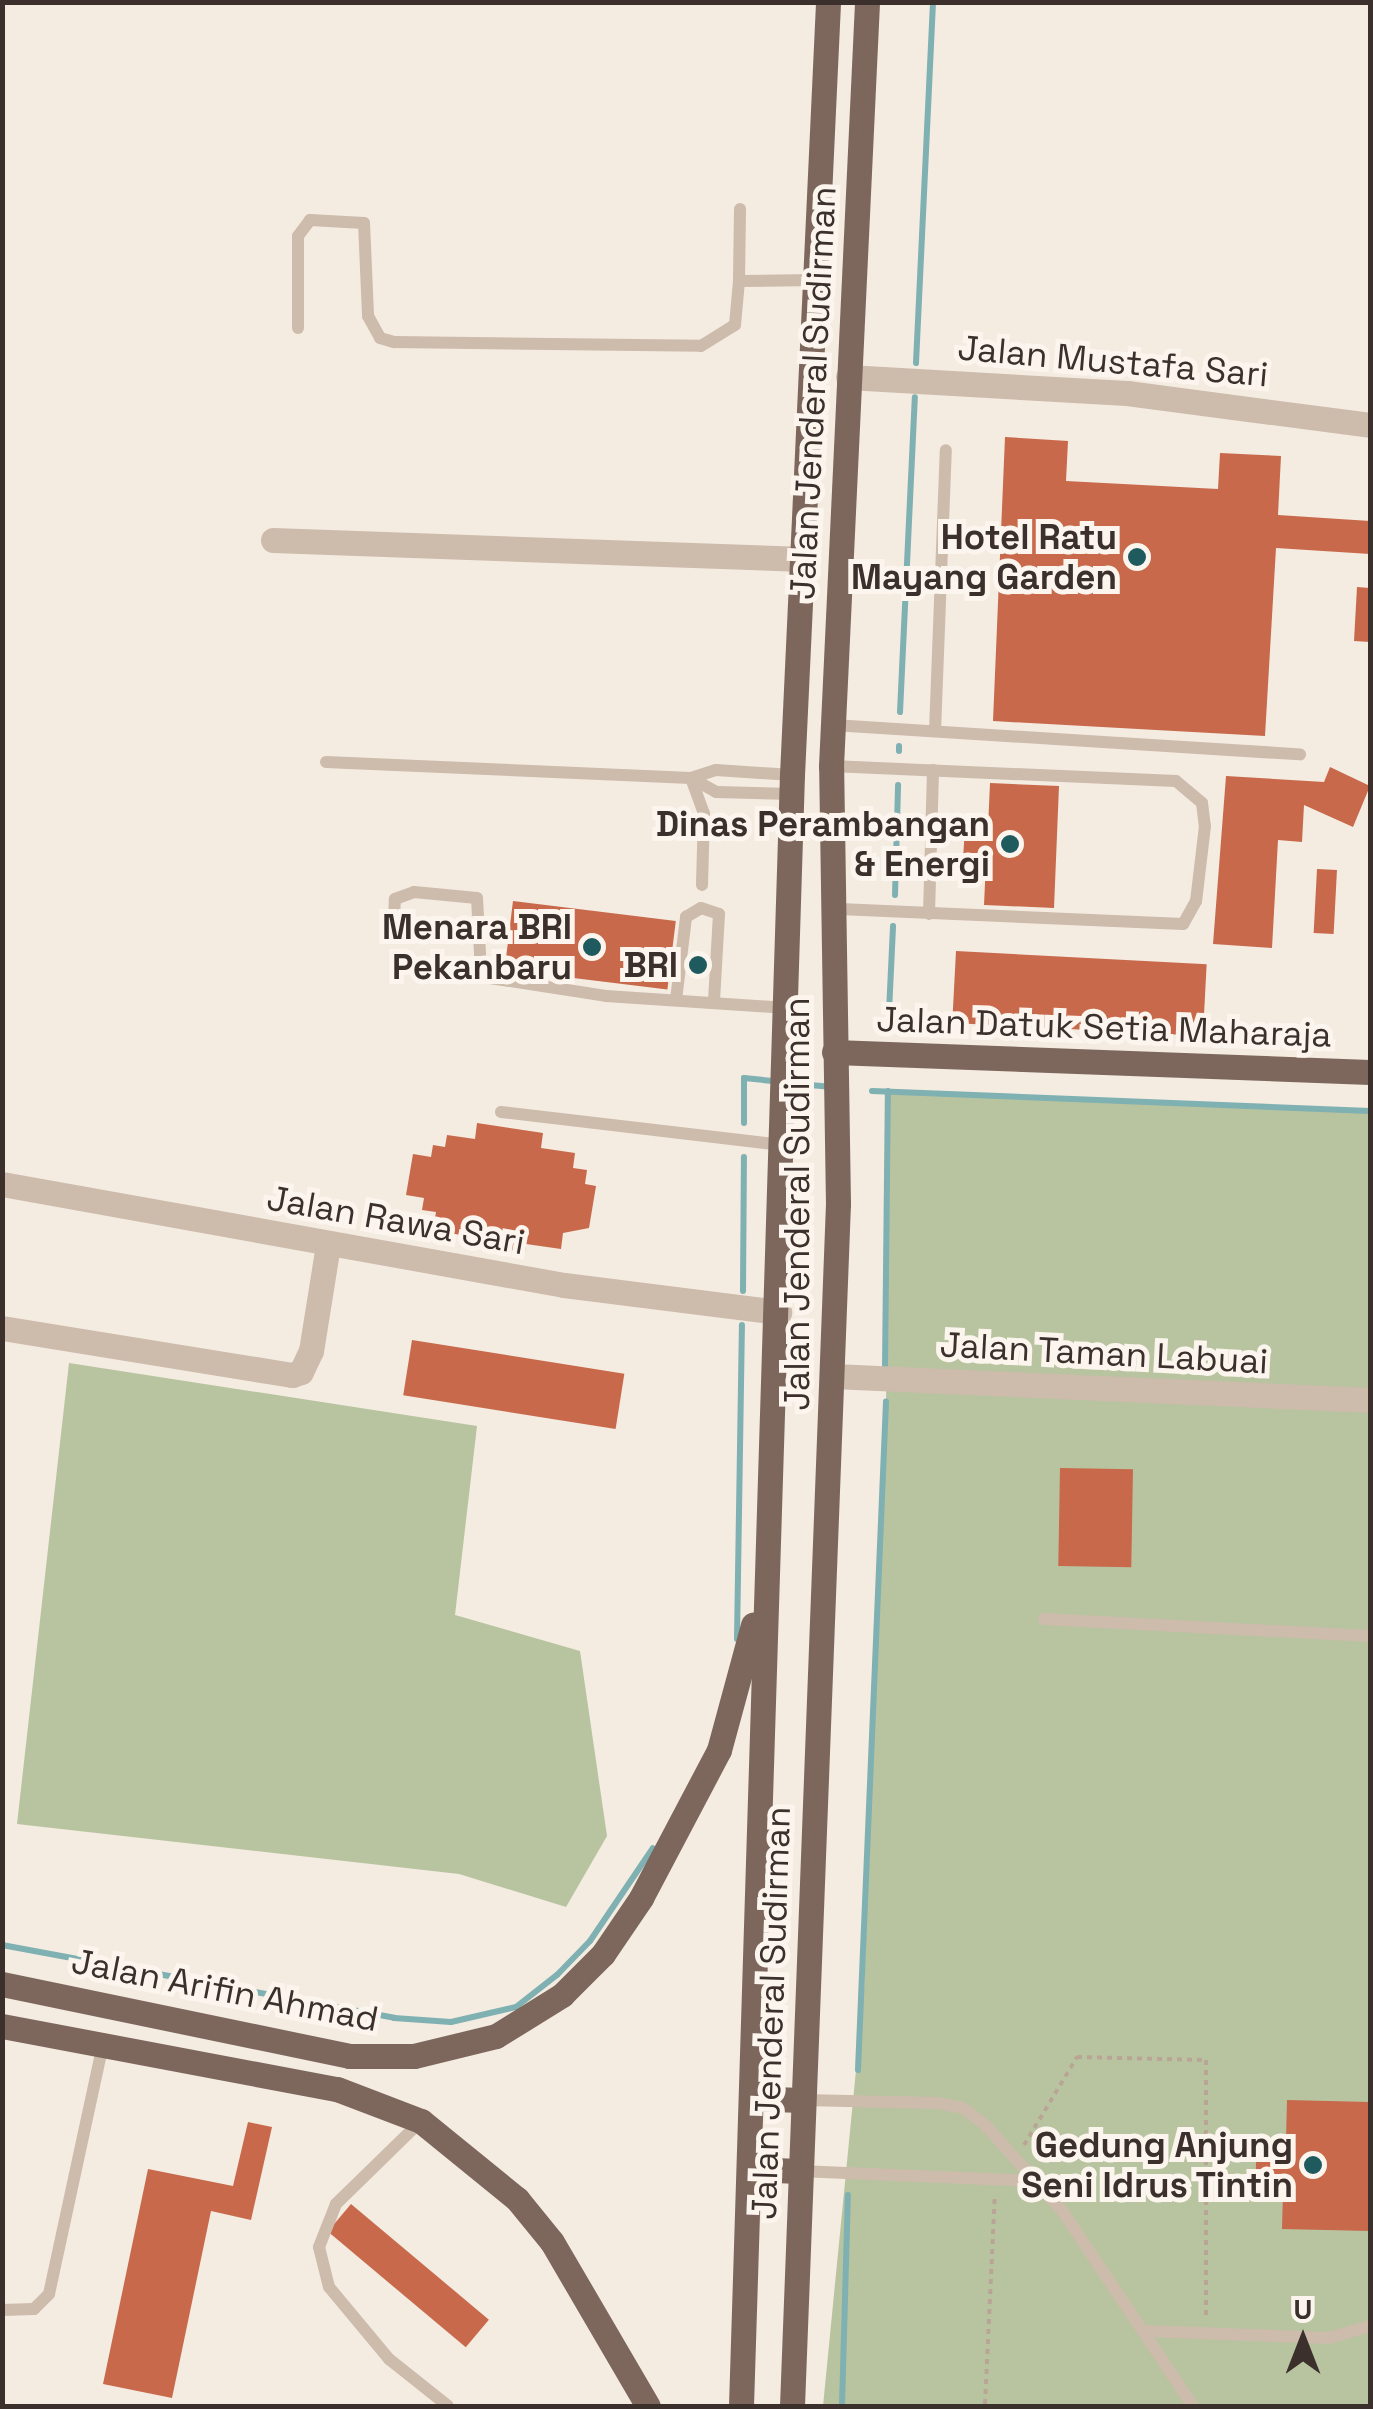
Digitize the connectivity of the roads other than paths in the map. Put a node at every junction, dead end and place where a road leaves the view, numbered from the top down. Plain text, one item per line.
1 (828, 2) edge
2 (866, 2) edge
3 (740, 209) dead end
4 (816, 280) junction
5 (740, 281) junction
6 (298, 328) dead end
7 (848, 377) junction
8 (1370, 425) edge
9 (946, 450) dead end
10 (274, 540) dead end
11 (804, 559) junction
12 (834, 726) junction
13 (936, 731) junction
14 (1300, 754) dead end
15 (326, 762) dead end
16 (831, 766) junction
17 (933, 770) junction
18 (691, 778) junction
19 (792, 785) junction
20 (702, 885) dead end
21 (833, 909) junction
22 (929, 914) junction
23 (478, 936) junction
24 (676, 1000) junction
25 (714, 1001) junction
26 (787, 1008) junction
27 (834, 1052) junction
28 (1370, 1072) edge
29 (500, 1112) dead end
30 (784, 1145) junction
31 (2, 1184) edge
32 (328, 1245) junction
33 (779, 1312) junction
34 (2, 1328) edge
35 (834, 1376) junction
36 (1370, 1400) edge
37 (772, 1532) junction
38 (1044, 1619) dead end
39 (1370, 1636) edge
40 (2, 1984) edge
41 (2, 2026) edge
42 (103, 2044) junction
43 (752, 2098) junction
44 (800, 2100) junction
45 (422, 2120) junction
46 (750, 2169) junction
47 (799, 2171) junction
48 (1037, 2181) junction
49 (2, 2310) edge
50 (1370, 2326) edge
51 (1146, 2331) junction
52 (448, 2406) edge
53 (648, 2406) edge
54 (741, 2406) edge
55 (792, 2406) edge
56 (1193, 2406) edge

1 - 4 main road, Jalan Jenderal Sudirman
2 - 7 main road, Jalan Jenderal Sudirman
3 - 5 lane
4 - 5 lane
4 - 11 main road, Jalan Jenderal Sudirman
5 - 6 lane
7 - 8 street, Jalan Mustafa Sari
7 - 12 main road, Jalan Jenderal Sudirman
9 - 13 lane
10 - 11 street
11 - 19 main road, Jalan Jenderal Sudirman
12 - 13 lane
12 - 16 main road, Jalan Jenderal Sudirman
13 - 14 lane
15 - 18 lane
16 - 17 lane
16 - 21 main road, Jalan Jenderal Sudirman
17 - 22 lane
17 - 22 lane
18 - 19 lane
18 - 19 lane
18 - 20 lane
19 - 26 main road, Jalan Jenderal Sudirman
21 - 22 lane
21 - 27 main road, Jalan Jenderal Sudirman
23 - 23 lane
23 - 24 lane
24 - 25 lane
24 - 25 lane
25 - 26 lane
26 - 30 main road, Jalan Jenderal Sudirman
27 - 28 main road, Jalan Datuk Setia Maharaja
27 - 35 main road, Jalan Jenderal Sudirman
29 - 30 lane
30 - 33 main road, Jalan Jenderal Sudirman
31 - 32 street, Jalan Rawa Sari
32 - 33 street, Jalan Rawa Sari
32 - 34 street
33 - 37 main road, Jalan Jenderal Sudirman
35 - 36 street, Jalan Taman Labuai
35 - 44 main road, Jalan Jenderal Sudirman
37 - 40 main road, Jalan Arifin Ahmad
37 - 43 main road, Jalan Jenderal Sudirman
38 - 39 lane
41 - 42 main road
42 - 45 main road
42 - 49 lane
43 - 44 main road
43 - 46 main road, Jalan Jenderal Sudirman
44 - 47 main road, Jalan Jenderal Sudirman
44 - 48 lane
45 - 52 lane
45 - 53 main road
46 - 47 main road
46 - 54 main road, Jalan Jenderal Sudirman
47 - 48 lane
47 - 55 main road, Jalan Jenderal Sudirman
48 - 51 lane
50 - 51 lane
51 - 56 lane

